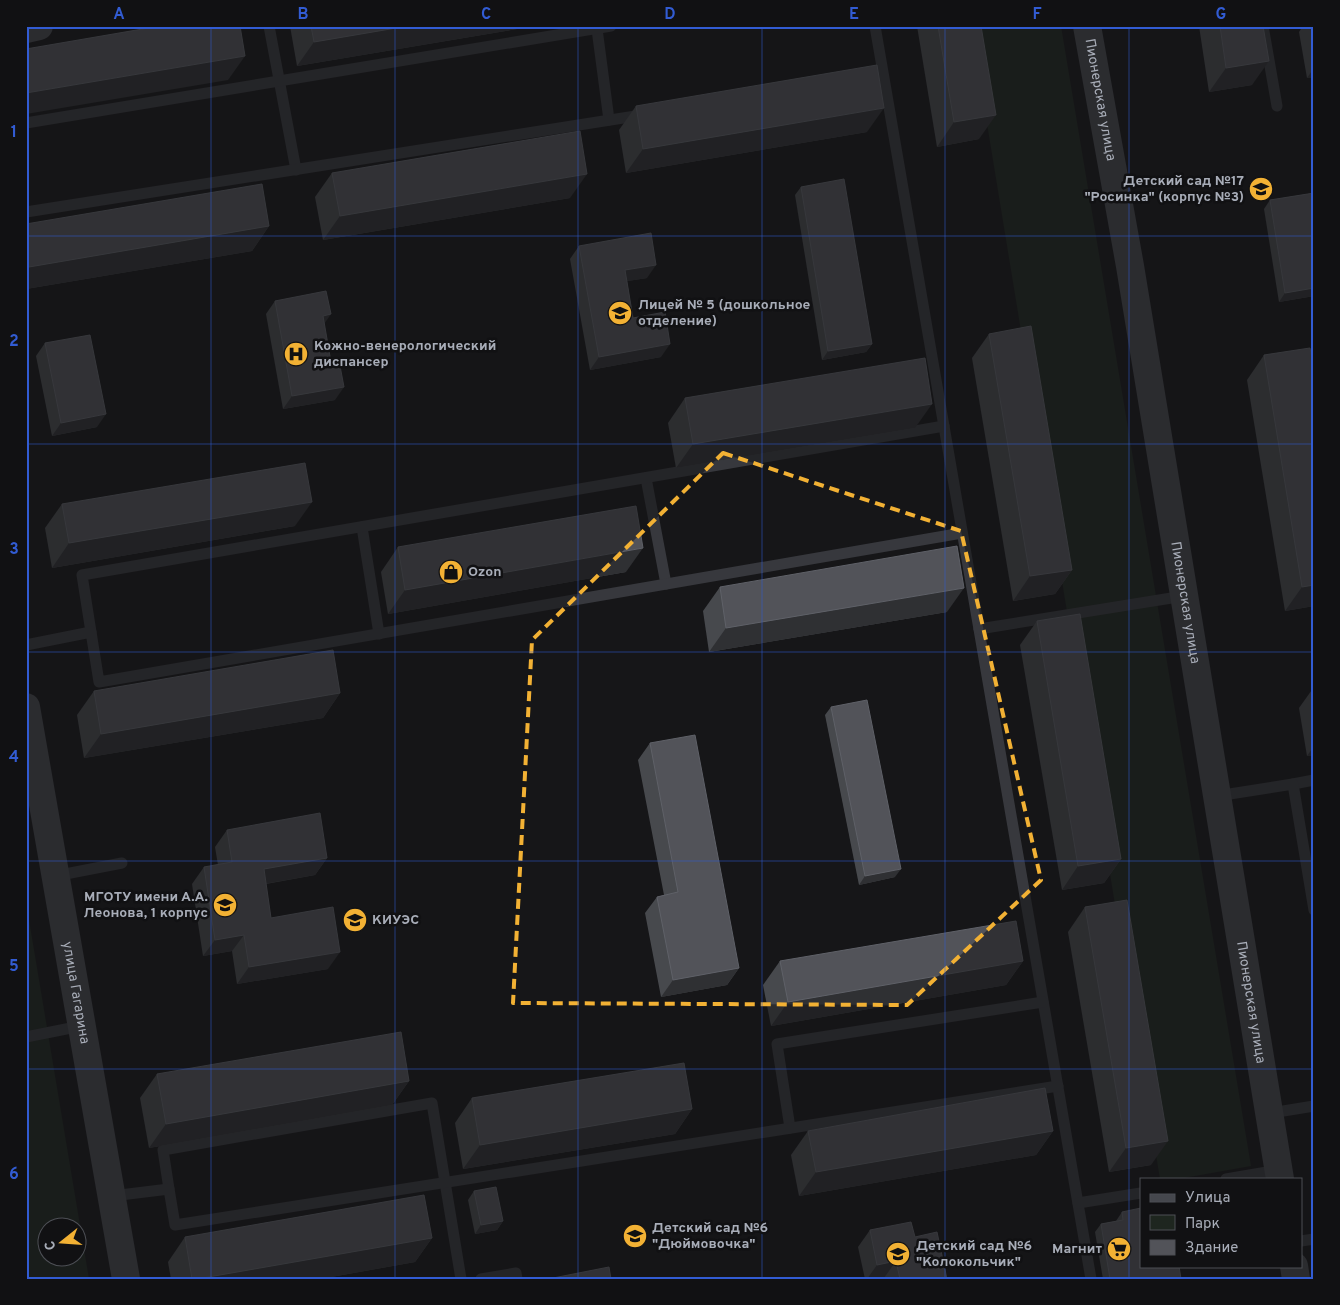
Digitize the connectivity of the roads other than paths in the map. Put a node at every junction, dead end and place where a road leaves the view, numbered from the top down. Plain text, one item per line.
1 (39, 26) edge
2 (270, 26) edge
3 (611, 26) edge
4 (874, 26) edge
5 (1087, 26) edge
6 (1263, 26) edge
7 (26, 29) edge
8 (596, 29) junction
9 (280, 81) junction
10 (1277, 106) dead end
11 (658, 112) edge
12 (609, 120) junction
13 (26, 123) edge
14 (296, 170) junction
15 (26, 212) edge
16 (944, 426) junction
17 (646, 478) junction
18 (362, 527) junction
19 (962, 533) junction
20 (666, 584) junction
21 (1184, 596) junction
22 (979, 629) junction
23 (91, 632) junction
24 (379, 634) junction
25 (26, 645) edge
26 (26, 707) edge
27 (1314, 780) edge
28 (1293, 784) junction
29 (1217, 796) junction
30 (1308, 842) edge
31 (122, 863) dead end
32 (55, 876) junction
33 (1314, 910) edge
34 (1044, 1002) junction
35 (81, 1026) junction
36 (26, 1037) edge
37 (1058, 1086) junction
38 (1314, 1106) edge
39 (1270, 1113) junction
40 (790, 1128) junction
41 (1279, 1175) edge
42 (1239, 1178) edge
43 (444, 1183) junction
44 (169, 1189) junction
45 (1140, 1193) edge
46 (111, 1196) junction
47 (1078, 1203) junction
48 (126, 1279) edge
49 (461, 1279) edge
50 (481, 1279) edge
51 (517, 1279) edge
52 (1091, 1279) edge

1 - 7 main road
2 - 9 lane
3 - 8 lane
4 - 16 lane
5 - 21 main road, Пионерская улица
6 - 10 lane
8 - 9 lane
8 - 12 lane
9 - 13 lane
9 - 14 lane
11 - 12 lane
12 - 14 lane
14 - 15 lane
16 - 17 lane
16 - 19 lane
17 - 18 lane
17 - 20 lane
18 - 23 lane
18 - 24 lane
19 - 20 lane
19 - 22 lane
20 - 24 lane
21 - 22 lane
21 - 29 main road, Пионерская улица
22 - 34 lane
23 - 24 lane
23 - 25 lane
26 - 32 main road, улица Гагарина
27 - 28 lane
28 - 29 lane
28 - 30 lane
29 - 39 main road, Пионерская улица
30 - 33 lane
31 - 32 lane
32 - 35 main road, улица Гагарина
34 - 37 lane
34 - 40 lane
35 - 36 lane
35 - 46 main road, улица Гагарина
37 - 40 lane
37 - 47 lane
38 - 39 lane
39 - 41 main road, Пионерская улица
40 - 43 lane
41 - 42 lane
43 - 44 lane
43 - 44 lane
43 - 49 lane
44 - 46 lane
45 - 47 lane
46 - 48 main road, улица Гагарина
47 - 52 lane
50 - 51 lane

